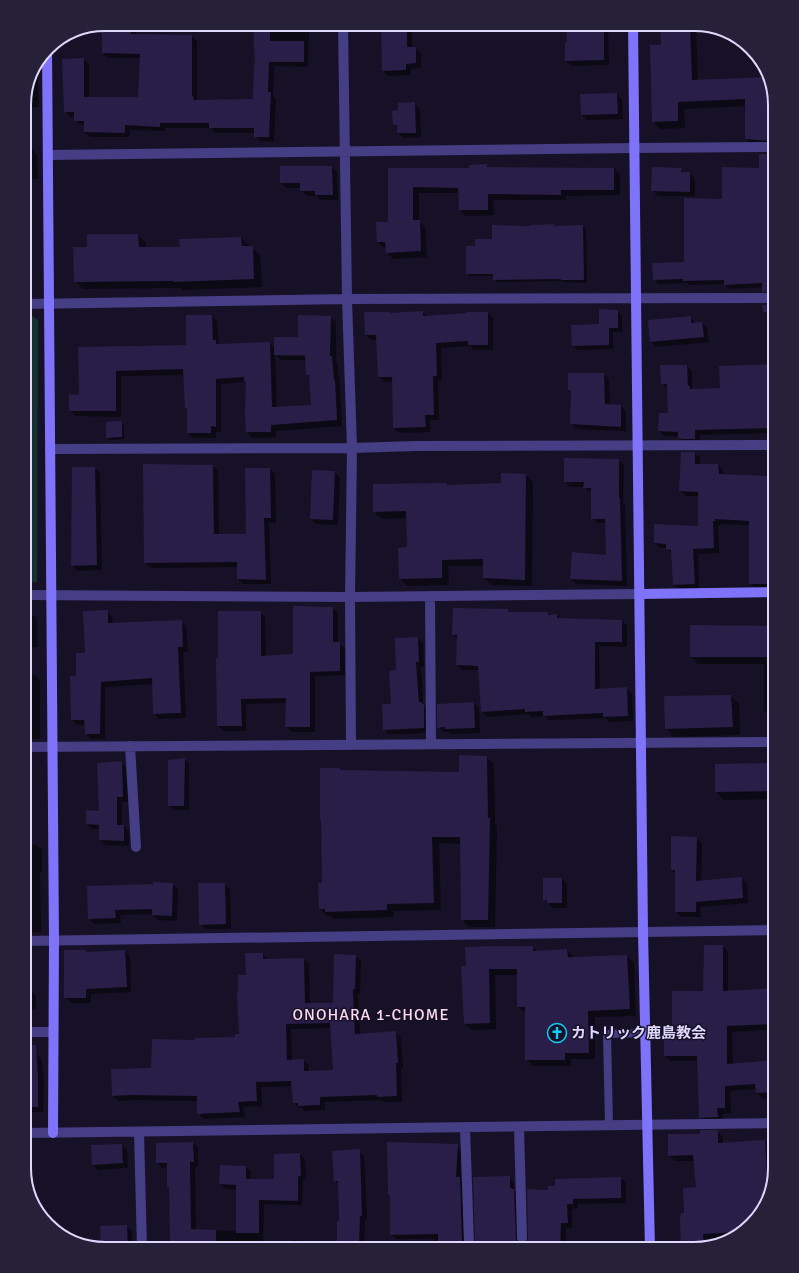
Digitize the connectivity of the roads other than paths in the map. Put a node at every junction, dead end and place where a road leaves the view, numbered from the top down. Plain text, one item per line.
1 (343, 31) edge
2 (634, 31) edge
3 (47, 59) edge
4 (768, 147) edge
5 (636, 148) junction
6 (345, 151) junction
7 (48, 155) junction
8 (768, 298) edge
9 (347, 299) junction
10 (636, 299) junction
11 (31, 304) edge
12 (49, 304) junction
13 (768, 445) edge
14 (639, 446) junction
15 (352, 448) junction
16 (50, 449) junction
17 (768, 592) edge
18 (640, 594) junction
19 (31, 595) edge
20 (50, 595) junction
21 (430, 596) junction
22 (350, 597) junction
23 (768, 742) edge
24 (642, 743) junction
25 (431, 744) junction
26 (351, 745) junction
27 (130, 746) junction
28 (31, 747) edge
29 (52, 747) junction
30 (136, 847) dead end
31 (768, 930) edge
32 (644, 932) junction
33 (54, 940) junction
34 (31, 941) edge
35 (31, 1032) edge
36 (53, 1032) junction
37 (646, 1033) junction
38 (768, 1123) edge
39 (609, 1125) junction
40 (648, 1125) junction
41 (519, 1126) junction
42 (465, 1127) junction
43 (139, 1132) junction
44 (31, 1133) edge
45 (53, 1133) junction
46 (522, 1238) dead end
47 (142, 1242) edge
48 (469, 1242) edge
49 (650, 1242) edge

1 - 6 street
2 - 5 street
3 - 7 street
4 - 5 street
5 - 6 street
5 - 10 street
6 - 7 street
6 - 9 street
7 - 12 street
8 - 10 street
9 - 10 street
9 - 12 street
9 - 15 street
10 - 14 street
11 - 12 street
12 - 16 street
13 - 14 street
14 - 15 street
14 - 18 street
15 - 16 street
15 - 22 street
16 - 20 street
17 - 18 street
18 - 21 street
18 - 24 street
19 - 20 street
20 - 22 street
20 - 29 street
21 - 22 street
21 - 25 street
22 - 26 street
23 - 24 street
24 - 25 street
24 - 32 street
25 - 26 street
26 - 27 street
27 - 29 street
27 - 30 street
28 - 29 street
29 - 33 street
31 - 32 street
32 - 33 street
32 - 37 street
33 - 34 street
33 - 36 street
35 - 36 street
36 - 45 street
37 - 39 lane
37 - 40 street
38 - 40 street
39 - 40 street
39 - 41 street
40 - 49 street
41 - 42 street
41 - 46 street
42 - 43 street
42 - 48 street
43 - 45 street
43 - 47 street
44 - 45 street

